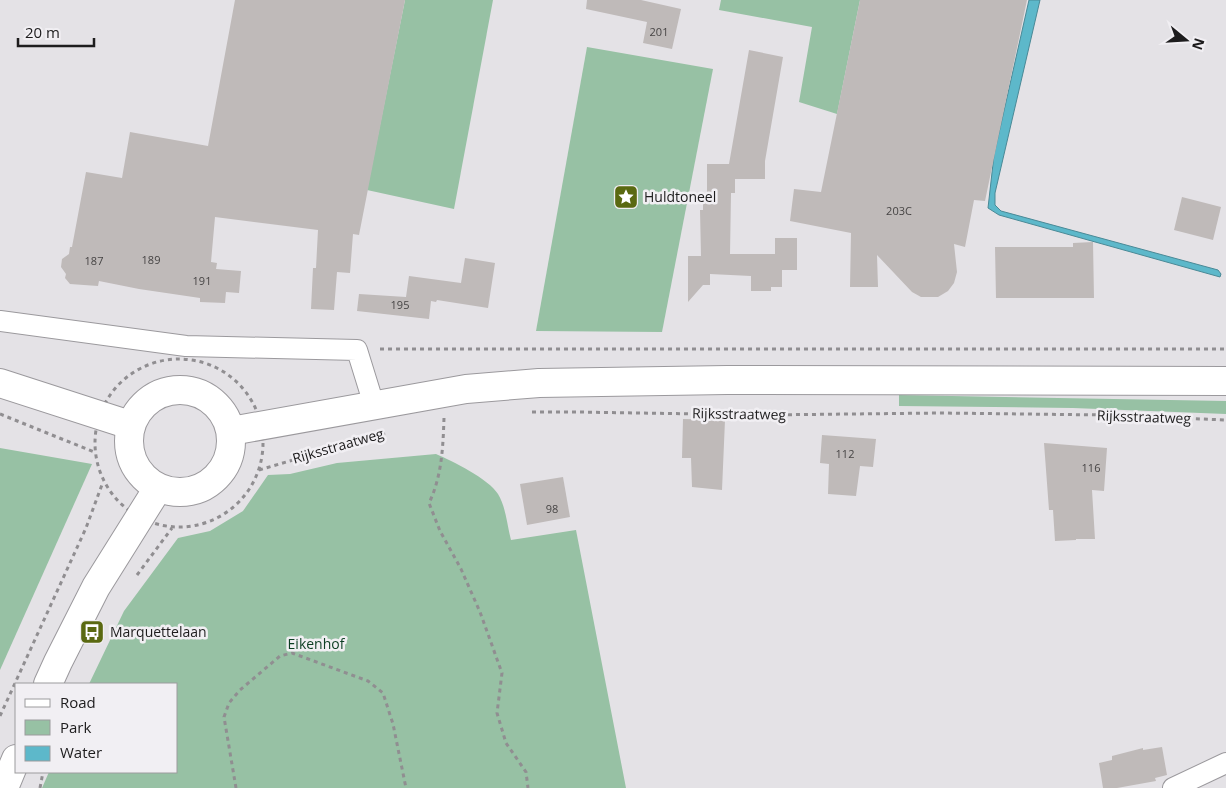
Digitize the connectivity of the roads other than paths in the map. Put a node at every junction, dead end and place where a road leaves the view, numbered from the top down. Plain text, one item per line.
1 (0, 321) edge
2 (1226, 381) edge
3 (0, 383) edge
4 (374, 405) junction
5 (130, 425) junction
6 (231, 432) junction
7 (158, 488) junction
8 (48, 683) edge
9 (15, 761) edge
10 (1226, 762) edge
11 (4, 788) edge
12 (1173, 788) edge

1 - 4 street
2 - 4 main road, Rijksstraatweg
3 - 5 main road
4 - 6 main road, Rijksstraatweg
5 - 6 main road
5 - 7 main road
6 - 7 main road
7 - 8 main road
9 - 11 main road
10 - 12 street

